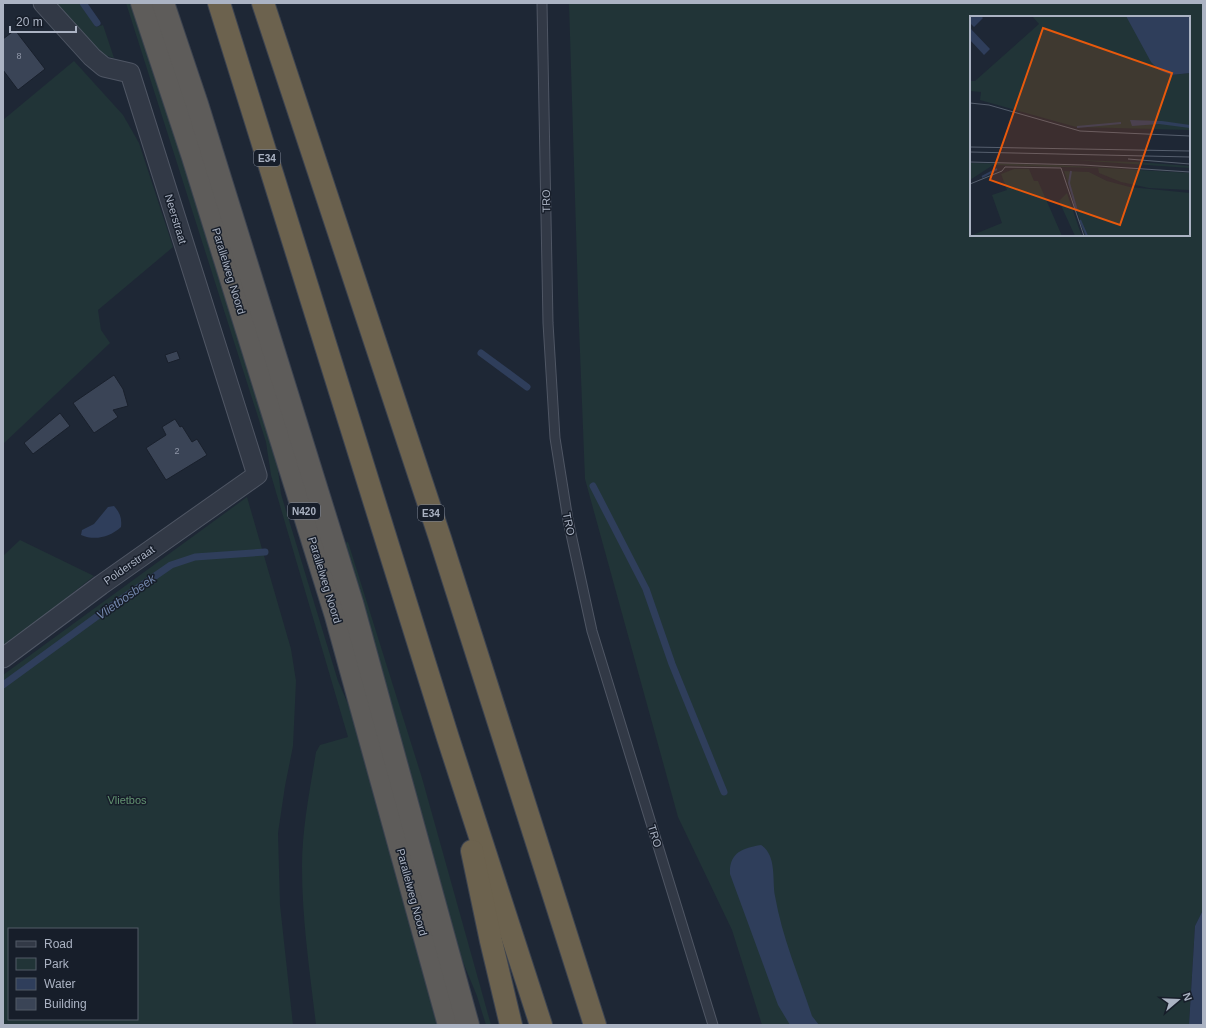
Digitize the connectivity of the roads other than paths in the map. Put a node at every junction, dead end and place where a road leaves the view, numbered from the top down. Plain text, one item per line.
1 (43, 3) edge
2 (142, 3) edge
3 (164, 3) edge
4 (218, 3) edge
5 (263, 3) edge
6 (542, 3) edge
7 (256, 475) joint
8 (3, 658) edge
9 (448, 738) junction
10 (449, 1025) edge
11 (468, 1025) edge
12 (512, 1025) edge
13 (541, 1025) edge
14 (595, 1025) edge
15 (713, 1025) edge

1 - 7 street, Neerstraat
2 - 10 highway, Parallelweg Noord / N420
3 - 11 highway, Parallelweg Noord / N420
4 - 9 highway, E34
5 - 14 highway, E34
6 - 15 lane, TRO
7 - 8 street, Polderstraat
9 - 12 highway
9 - 13 highway, E34

